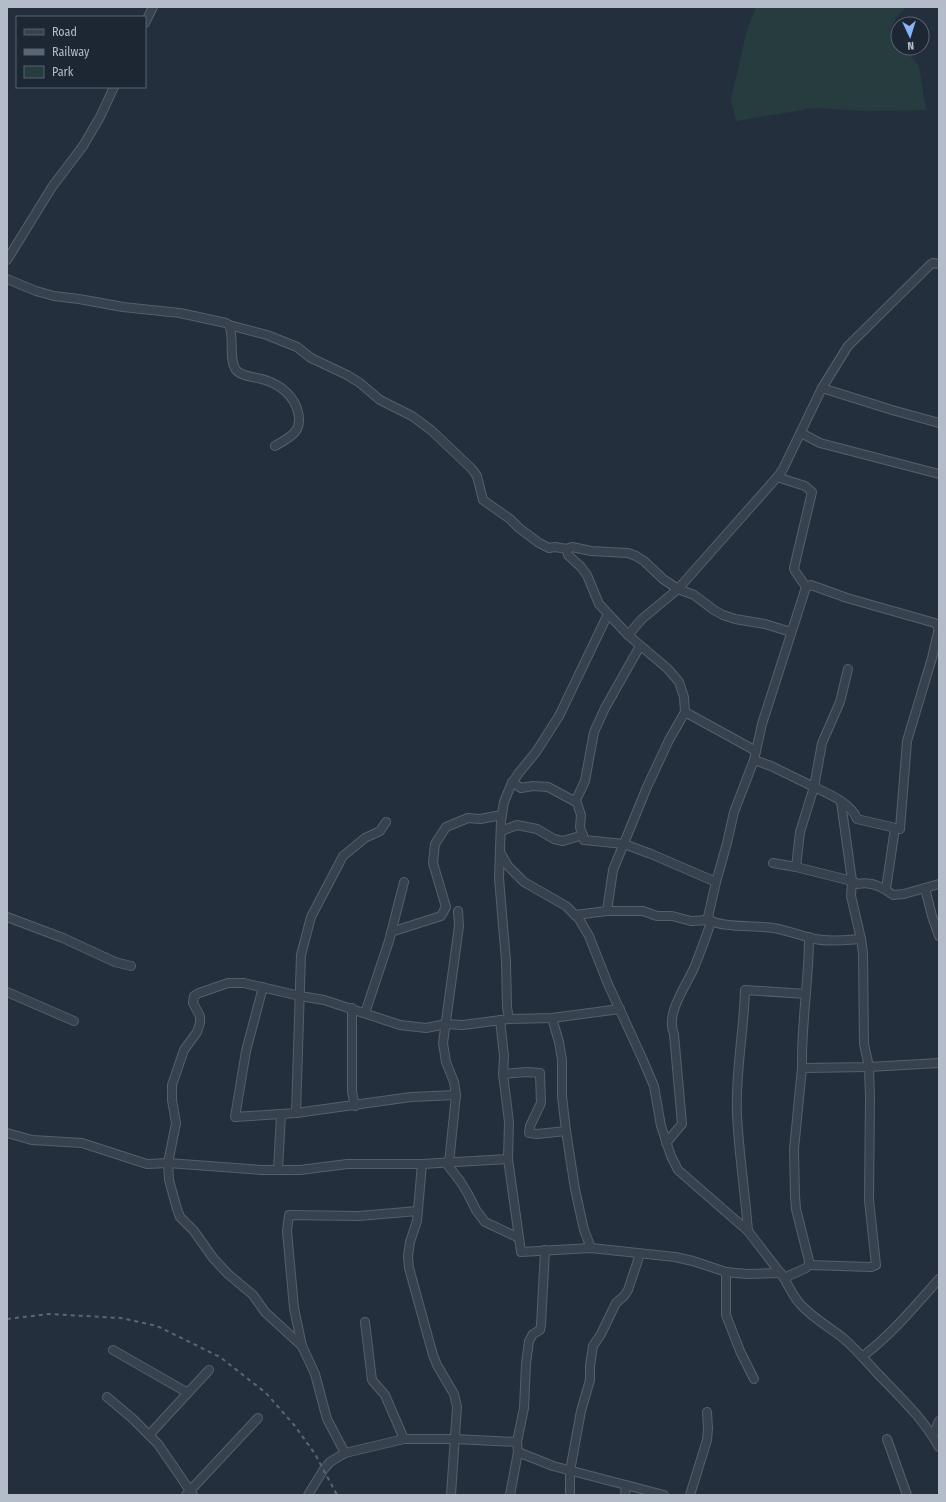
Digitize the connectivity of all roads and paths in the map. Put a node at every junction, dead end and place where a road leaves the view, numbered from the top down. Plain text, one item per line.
1 (153, 7) edge
2 (146, 21) edge
3 (114, 88) edge
4 (7, 260) edge
5 (939, 264) edge
6 (7, 279) edge
7 (230, 325) junction
8 (822, 388) junction
9 (939, 423) edge
10 (801, 433) junction
11 (275, 446) dead end
12 (939, 474) edge
13 (777, 477) junction
14 (567, 549) junction
15 (806, 587) junction
16 (678, 589) junction
17 (608, 614) junction
18 (939, 628) edge
19 (790, 632) junction
20 (628, 634) junction
21 (640, 646) junction
22 (848, 669) dead end
23 (685, 712) junction
24 (756, 751) junction
25 (754, 760) junction
26 (512, 782) junction
27 (814, 787) junction
28 (576, 800) junction
29 (841, 802) junction
30 (502, 815) junction
31 (386, 822) dead end
32 (895, 828) junction
33 (501, 831) junction
34 (583, 835) junction
35 (624, 844) junction
36 (500, 852) junction
37 (773, 863) dead end
38 (796, 867) junction
39 (852, 881) junction
40 (404, 882) dead end
41 (716, 882) junction
42 (939, 884) edge
43 (925, 888) junction
44 (886, 889) junction
45 (458, 911) dead end
46 (606, 911) junction
47 (575, 915) junction
48 (7, 917) edge
49 (710, 921) junction
50 (391, 932) junction
51 (939, 936) edge
52 (809, 937) junction
53 (861, 940) junction
54 (131, 966) dead end
55 (263, 987) junction
56 (7, 992) edge
57 (806, 994) junction
58 (300, 996) junction
59 (352, 1008) junction
60 (620, 1009) junction
61 (365, 1013) junction
62 (552, 1018) junction
63 (505, 1020) junction
64 (74, 1021) dead end
65 (446, 1024) junction
66 (939, 1063) edge
67 (802, 1068) junction
68 (869, 1068) junction
69 (503, 1074) junction
70 (456, 1095) junction
71 (355, 1106) junction
72 (296, 1113) junction
73 (281, 1114) junction
74 (566, 1130) junction
75 (7, 1133) edge
76 (666, 1143) junction
77 (508, 1159) junction
78 (168, 1163) junction
79 (447, 1163) junction
80 (422, 1164) junction
81 (278, 1170) junction
82 (417, 1211) junction
83 (748, 1231) junction
84 (519, 1238) junction
85 (591, 1248) junction
86 (545, 1250) junction
87 (640, 1254) junction
88 (809, 1265) junction
89 (726, 1272) junction
90 (782, 1276) junction
91 (939, 1279) edge
92 (365, 1322) dead end
93 (302, 1346) junction
94 (113, 1350) dead end
95 (863, 1356) junction
96 (209, 1370) dead end
97 (754, 1379) dead end
98 (188, 1393) junction
99 (107, 1397) dead end
100 (707, 1412) dead end
101 (258, 1418) dead end
102 (939, 1421) edge
103 (149, 1435) junction
104 (933, 1436) junction
105 (404, 1439) junction
106 (455, 1439) junction
107 (887, 1439) dead end
108 (517, 1442) junction
109 (939, 1447) edge
110 (518, 1452) junction
111 (344, 1453) junction
112 (570, 1471) junction
113 (626, 1485) junction
114 (189, 1493) edge
115 (308, 1495) edge
116 (451, 1495) edge
117 (510, 1495) edge
118 (570, 1495) edge
119 (625, 1495) edge
120 (664, 1495) edge
121 (690, 1495) edge
122 (907, 1495) edge

1 - 2 street
3 - 4 street
5 - 8 street
6 - 7 street
7 - 11 street
7 - 14 street
8 - 9 street
8 - 10 street
10 - 12 street
10 - 13 street
13 - 15 street
13 - 16 street
14 - 16 street
14 - 17 street
15 - 18 street
15 - 19 street
16 - 19 street
16 - 20 street
17 - 20 street
17 - 26 street
18 - 32 street
19 - 24 street
20 - 21 street
21 - 23 street
21 - 28 street
22 - 27 street
23 - 24 street
23 - 35 street
24 - 25 street
25 - 27 street
25 - 41 street
26 - 28 street
26 - 30 street
27 - 29 street
27 - 38 street
28 - 34 street
29 - 32 street
29 - 39 street
30 - 33 street
30 - 50 street
31 - 58 street
32 - 44 street
33 - 34 street
33 - 36 street
34 - 35 street
35 - 41 street
35 - 46 street
36 - 47 street
36 - 63 street
37 - 38 street
38 - 39 street
39 - 44 street
39 - 53 street
40 - 50 street
41 - 49 street
42 - 43 street
43 - 44 street
43 - 51 street
45 - 65 street
46 - 47 street
46 - 49 street
47 - 60 street
48 - 54 street
49 - 52 street
49 - 76 street
50 - 61 street
52 - 53 street
52 - 57 street
53 - 68 street
55 - 58 street
55 - 73 street
55 - 78 street
56 - 64 street
57 - 67 street
57 - 83 street
58 - 59 street
58 - 72 street
59 - 61 street
59 - 71 street
60 - 62 street
60 - 76 street
61 - 65 street
62 - 63 street
62 - 74 street
63 - 65 street
63 - 69 street
65 - 70 street
66 - 68 street
67 - 68 street
67 - 88 street
68 - 88 street
69 - 74 street
69 - 77 street
70 - 71 street
70 - 79 street
71 - 72 street
72 - 73 street
73 - 81 street
74 - 85 street
75 - 78 street
76 - 83 street
77 - 79 street
77 - 84 street
78 - 81 street
78 - 93 street
79 - 80 street
79 - 84 street
80 - 81 street
80 - 82 street
82 - 93 street
82 - 106 street
83 - 90 street
84 - 86 street
85 - 86 street
85 - 87 street
86 - 108 street
87 - 89 street
87 - 112 street
88 - 90 street
89 - 90 street
89 - 97 street
90 - 95 street
91 - 95 street
92 - 105 street
93 - 111 street
94 - 98 street
95 - 104 street
96 - 98 street
98 - 103 street
99 - 103 street
100 - 121 street
101 - 114 street
102 - 104 street
103 - 114 street
104 - 109 street
105 - 106 street
105 - 111 street
106 - 108 street
106 - 116 street
107 - 122 street
108 - 110 street
110 - 112 street
110 - 117 street
111 - 115 street
112 - 113 street
112 - 118 street
113 - 119 street
113 - 120 street

